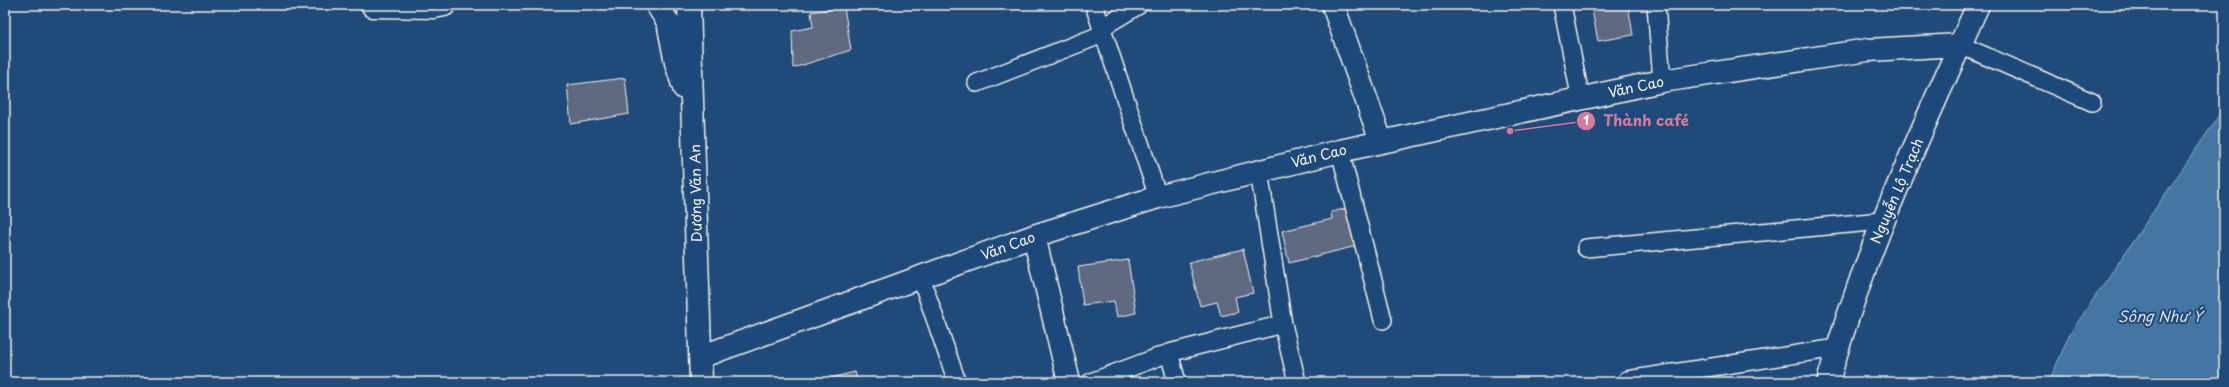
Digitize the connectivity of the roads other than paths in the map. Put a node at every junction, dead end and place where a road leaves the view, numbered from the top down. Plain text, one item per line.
1 (444, 5) edge
2 (657, 5) edge
3 (689, 5) edge
4 (1094, 5) edge
5 (1139, 5) edge
6 (1333, 5) edge
7 (1562, 5) edge
8 (1656, 5) edge
9 (1978, 5) edge
10 (373, 6) dead end
11 (1102, 31) junction
12 (1960, 45) junction
13 (1662, 81) junction
14 (977, 83) dead end
15 (1581, 100) junction
16 (2092, 102) dead end
17 (694, 117) junction
18 (1381, 141) junction
19 (1340, 151) junction
20 (1259, 171) junction
21 (1158, 197) junction
22 (1882, 221) junction
23 (1034, 236) junction
24 (1586, 248) dead end
25 (921, 278) junction
26 (1383, 320) dead end
27 (1283, 324) junction
28 (1837, 348) junction
29 (1169, 353) junction
30 (700, 357) junction
31 (1627, 380) dead end
32 (701, 382) edge
33 (957, 382) edge
34 (1069, 382) edge
35 (1091, 382) edge
36 (1177, 382) edge
37 (1297, 382) edge
38 (1828, 382) edge

1 - 10 street
2 - 17 street
3 - 17 street, Dương Văn An
4 - 11 lane
5 - 11 lane
6 - 18 street
7 - 15 lane
8 - 13 lane
9 - 12 street, Nguyễn Lộ Trạch
11 - 14 lane
11 - 21 lane
12 - 13 street, Văn Cao
12 - 16 lane
12 - 22 street, Nguyễn Lộ Trạch
13 - 15 street, Văn Cao
15 - 18 street, Văn Cao
17 - 30 street, Dương Văn An
18 - 19 street, Văn Cao
19 - 20 street, Văn Cao
19 - 26 lane
20 - 21 street, Văn Cao
20 - 27 lane
21 - 23 street, Văn Cao
22 - 24 lane
22 - 28 street, Nguyễn Lộ Trạch
23 - 25 street, Văn Cao
23 - 34 street
25 - 30 street, Văn Cao
25 - 33 lane
27 - 29 lane
27 - 37 lane
28 - 31 lane
28 - 38 street, Nguyễn Lộ Trạch
29 - 35 lane
29 - 36 lane
30 - 32 street, Dương Văn An

